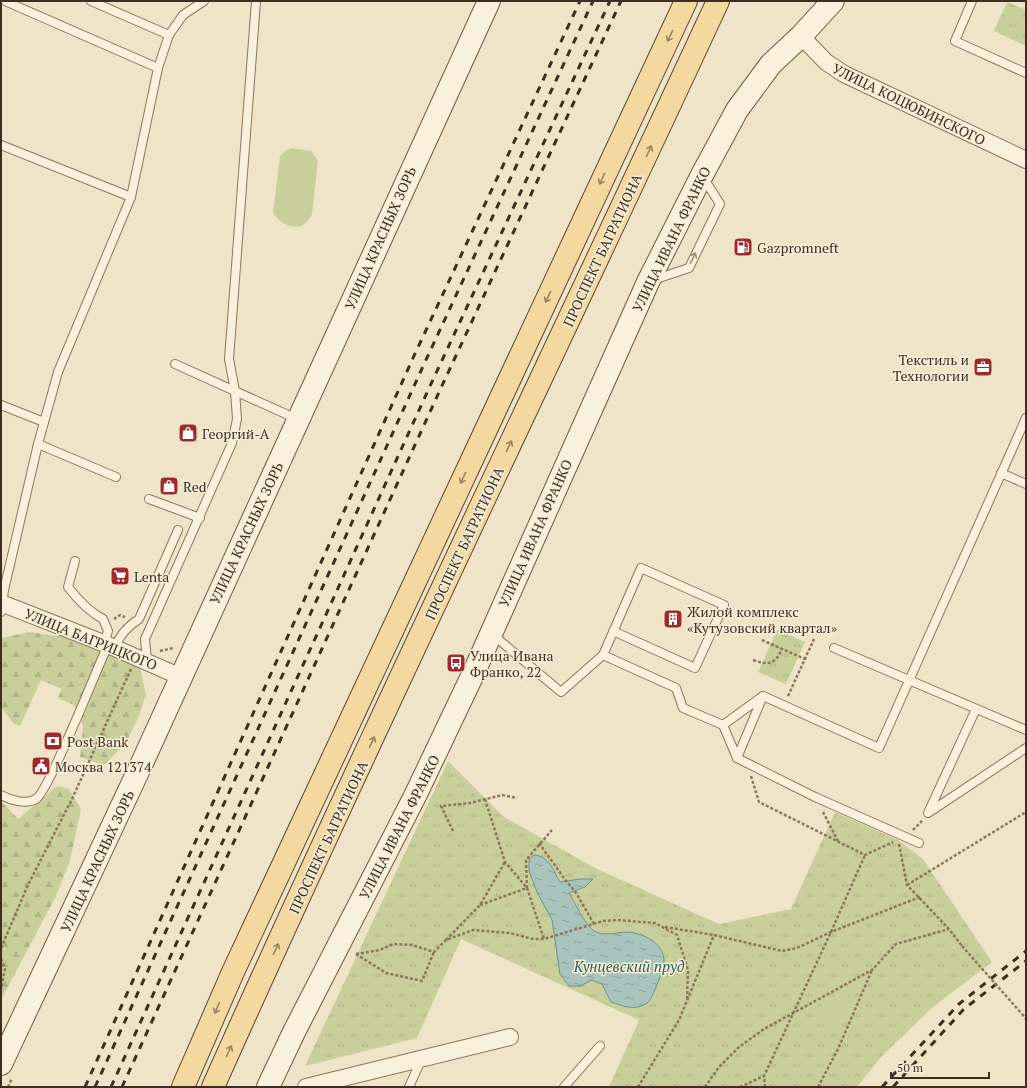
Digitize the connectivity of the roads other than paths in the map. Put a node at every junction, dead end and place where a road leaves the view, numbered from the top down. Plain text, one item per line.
1 (5, 1) edge
2 (91, 1) edge
3 (204, 1) edge
4 (256, 1) edge
5 (489, 1) edge
6 (686, 1) edge
7 (718, 1) edge
8 (833, 1) edge
9 (972, 1) edge
10 (169, 35) junction
11 (801, 36) junction
12 (158, 68) junction
13 (1026, 73) edge
14 (1, 145) edge
15 (1026, 160) edge
16 (702, 175) junction
17 (132, 197) junction
18 (648, 282) junction
19 (175, 364) dead end
20 (235, 391) junction
21 (1, 405) edge
22 (1026, 418) edge
23 (298, 419) junction
24 (44, 422) junction
25 (38, 444) junction
26 (1001, 473) junction
27 (116, 477) dead end
28 (1026, 484) edge
29 (150, 499) dead end
30 (200, 518) junction
31 (178, 530) dead end
32 (75, 561) dead end
33 (2, 606) edge
34 (613, 631) junction
35 (491, 633) junction
36 (109, 645) junction
37 (834, 648) dead end
38 (604, 655) junction
39 (140, 664) junction
40 (181, 677) junction
41 (909, 680) junction
42 (763, 696) junction
43 (976, 709) junction
44 (723, 725) junction
45 (1026, 730) edge
46 (1026, 748) edge
47 (737, 758) junction
48 (1, 795) edge
49 (919, 844) dead end
50 (510, 1037) dead end
51 (600, 1046) dead end
52 (423, 1057) junction
53 (1, 1064) edge
54 (183, 1087) edge
55 (214, 1087) edge
56 (268, 1087) edge
57 (306, 1087) edge
58 (410, 1087) edge
59 (564, 1087) edge

1 - 12 lane
2 - 10 lane
3 - 10 lane
4 - 20 lane
5 - 23 street, УЛИЦА КРАСНЫХ ЗОРЬ
6 -> 54 main road, ПРОСПЕКТ БАГРАТИОНА
55 -> 7 main road, ПРОСПЕКТ БАГРАТИОНА
8 - 11 street, УЛИЦА ИВАНА ФРАНКО
9 - 13 lane
10 - 12 lane
11 - 15 street, УЛИЦА КОЦЮБИНСКОГО
11 - 16 street, УЛИЦА ИВАНА ФРАНКО
12 - 17 lane
14 - 17 lane
16 - 18 street, УЛИЦА ИВАНА ФРАНКО
18 -> 16 lane
17 - 24 lane
18 - 35 street, УЛИЦА ИВАНА ФРАНКО
19 - 20 lane
20 - 23 lane
20 - 30 lane
21 - 24 lane
22 - 26 lane
23 - 40 street, УЛИЦА КРАСНЫХ ЗОРЬ
24 - 25 lane
25 - 27 lane
25 - 33 lane
26 - 28 lane
26 - 41 lane
29 - 30 lane
30 - 39 lane
31 - 36 lane
32 - 36 lane
33 - 36 street, УЛИЦА БАГРИЦКОГО
34 - 34 lane
34 - 38 lane
35 - 38 lane
35 - 56 street, УЛИЦА ИВАНА ФРАНКО
36 - 39 street, УЛИЦА БАГРИЦКОГО
36 - 48 lane
37 - 41 lane
38 - 44 lane
39 - 40 street, УЛИЦА БАГРИЦКОГО
40 - 53 street, УЛИЦА КРАСНЫХ ЗОРЬ
41 - 42 lane
41 - 43 lane
42 - 44 lane
42 - 47 lane
43 - 45 lane
43 - 46 lane
44 - 47 lane
47 - 49 lane
50 - 52 street
51 - 59 lane
52 - 57 street
52 - 58 lane

